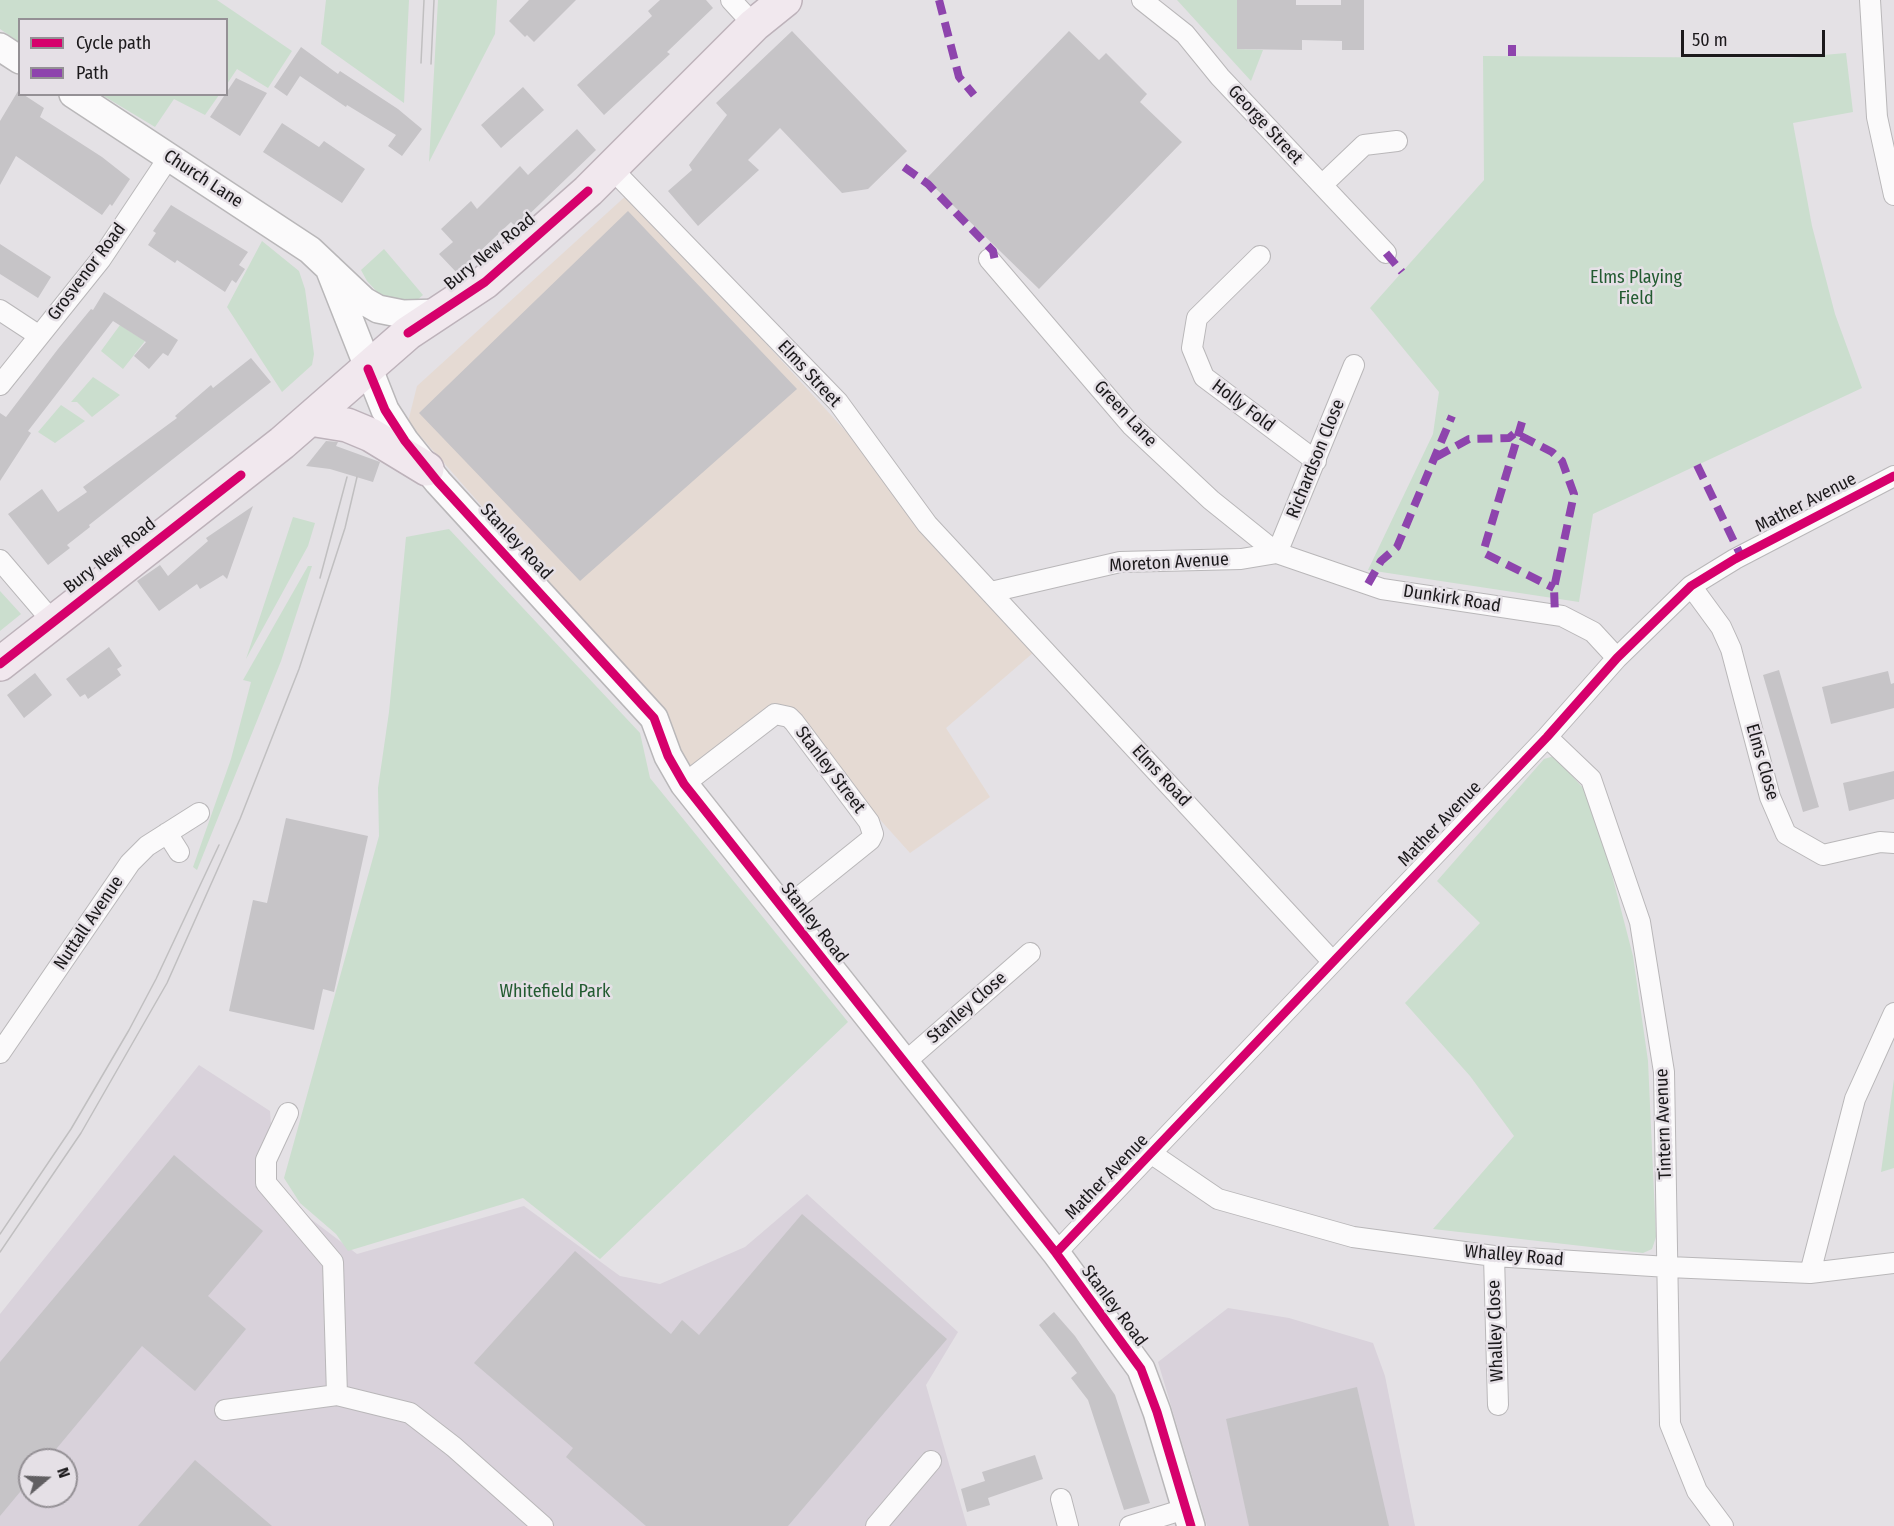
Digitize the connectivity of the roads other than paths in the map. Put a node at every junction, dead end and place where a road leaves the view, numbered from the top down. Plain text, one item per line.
1 (731, 0) edge
2 (785, 0) edge
3 (1142, 0) edge
4 (1870, 0) edge
5 (754, 25) junction
6 (0, 47) edge
7 (18, 59) edge
8 (76, 96) edge
9 (1397, 141) dead end
10 (169, 157) junction
11 (612, 169) junction
12 (1322, 185) junction
13 (1894, 195) edge
14 (1386, 253) dead end
15 (1260, 256) dead end
16 (989, 258) dead end
17 (329, 268) junction
18 (0, 310) edge
19 (440, 313) junction
20 (38, 335) junction
21 (1354, 365) dead end
22 (368, 369) junction
23 (0, 385) edge
24 (310, 419) junction
25 (1316, 461) junction
26 (427, 469) junction
27 (1894, 476) edge
28 (1276, 553) junction
29 (0, 560) edge
30 (1691, 586) junction
31 (991, 592) junction
32 (53, 622) junction
33 (1617, 658) junction
34 (0, 664) edge
35 (1546, 737) junction
36 (684, 784) junction
37 (199, 813) dead end
38 (167, 833) junction
39 (1894, 843) edge
40 (179, 852) dead end
41 (783, 910) junction
42 (1030, 953) dead end
43 (1332, 961) junction
44 (1894, 1013) edge
45 (0, 1053) edge
46 (904, 1063) junction
47 (288, 1113) dead end
48 (1152, 1154) junction
49 (1056, 1253) junction
50 (1494, 1256) junction
51 (1894, 1263) edge
52 (1668, 1267) junction
53 (1810, 1273) junction
54 (337, 1395) junction
55 (1498, 1406) dead end
56 (225, 1410) dead end
57 (931, 1461) dead end
58 (1061, 1499) dead end
59 (1188, 1517) edge
60 (543, 1526) edge
61 (876, 1526) edge
62 (1068, 1526) edge
63 (1130, 1526) edge
64 (1724, 1526) edge

1 - 5 street
2 - 5 highway, Bury New Road
3 - 12 street, George Street
4 - 13 street
5 - 11 highway, Bury New Road
6 - 7 street
8 - 10 street, Church Lane
9 - 12 street
10 - 17 street, Church Lane
10 - 20 street, Grosvenor Road
11 - 19 highway, Bury New Road
11 - 31 street, Elms Street
12 - 14 street, George Street
15 - 25 street, Holly Fold
16 - 28 street, Green Lane
17 - 19 street, Church Lane
17 - 22 street, Church Lane
18 - 20 street
19 - 22 highway, Bury New Road
20 - 23 street, Grosvenor Road
21 - 25 street, Richardson Close
22 - 24 highway, Bury New Road
22 - 26 street, Stanley Road
24 - 26 highway
24 - 32 highway, Bury New Road
25 - 28 street, Richardson Close
26 - 36 street, Stanley Road
27 - 30 street, Mather Avenue
28 - 31 street, Moreton Avenue
28 - 33 street, Dunkirk Road
29 - 32 street
30 - 33 street, Mather Avenue
30 - 39 street, Elms Close
31 - 43 street, Elms Road
32 - 34 highway, Bury New Road
33 - 35 street, Mather Avenue
35 - 43 street, Mather Avenue
35 - 52 street, Tintern Avenue
36 - 41 street, Stanley Road
36 - 41 street, Stanley Street
37 - 38 street, Nuttall Avenue
38 - 40 street
38 - 45 street, Nuttall Avenue
41 - 46 street, Stanley Road
42 - 46 street, Stanley Close
43 - 48 street, Mather Avenue
44 - 53 street
46 - 49 street, Stanley Road
47 - 54 street
48 - 49 street, Mather Avenue
48 - 50 street, Whalley Road
49 - 59 street, Stanley Road
50 - 52 street, Whalley Road
50 - 55 street, Whalley Close
51 - 53 street, Whalley Road
52 - 53 street, Whalley Road
52 - 64 street, Tintern Avenue
54 - 56 street
54 - 60 street
57 - 61 street
58 - 62 street
59 - 63 street

